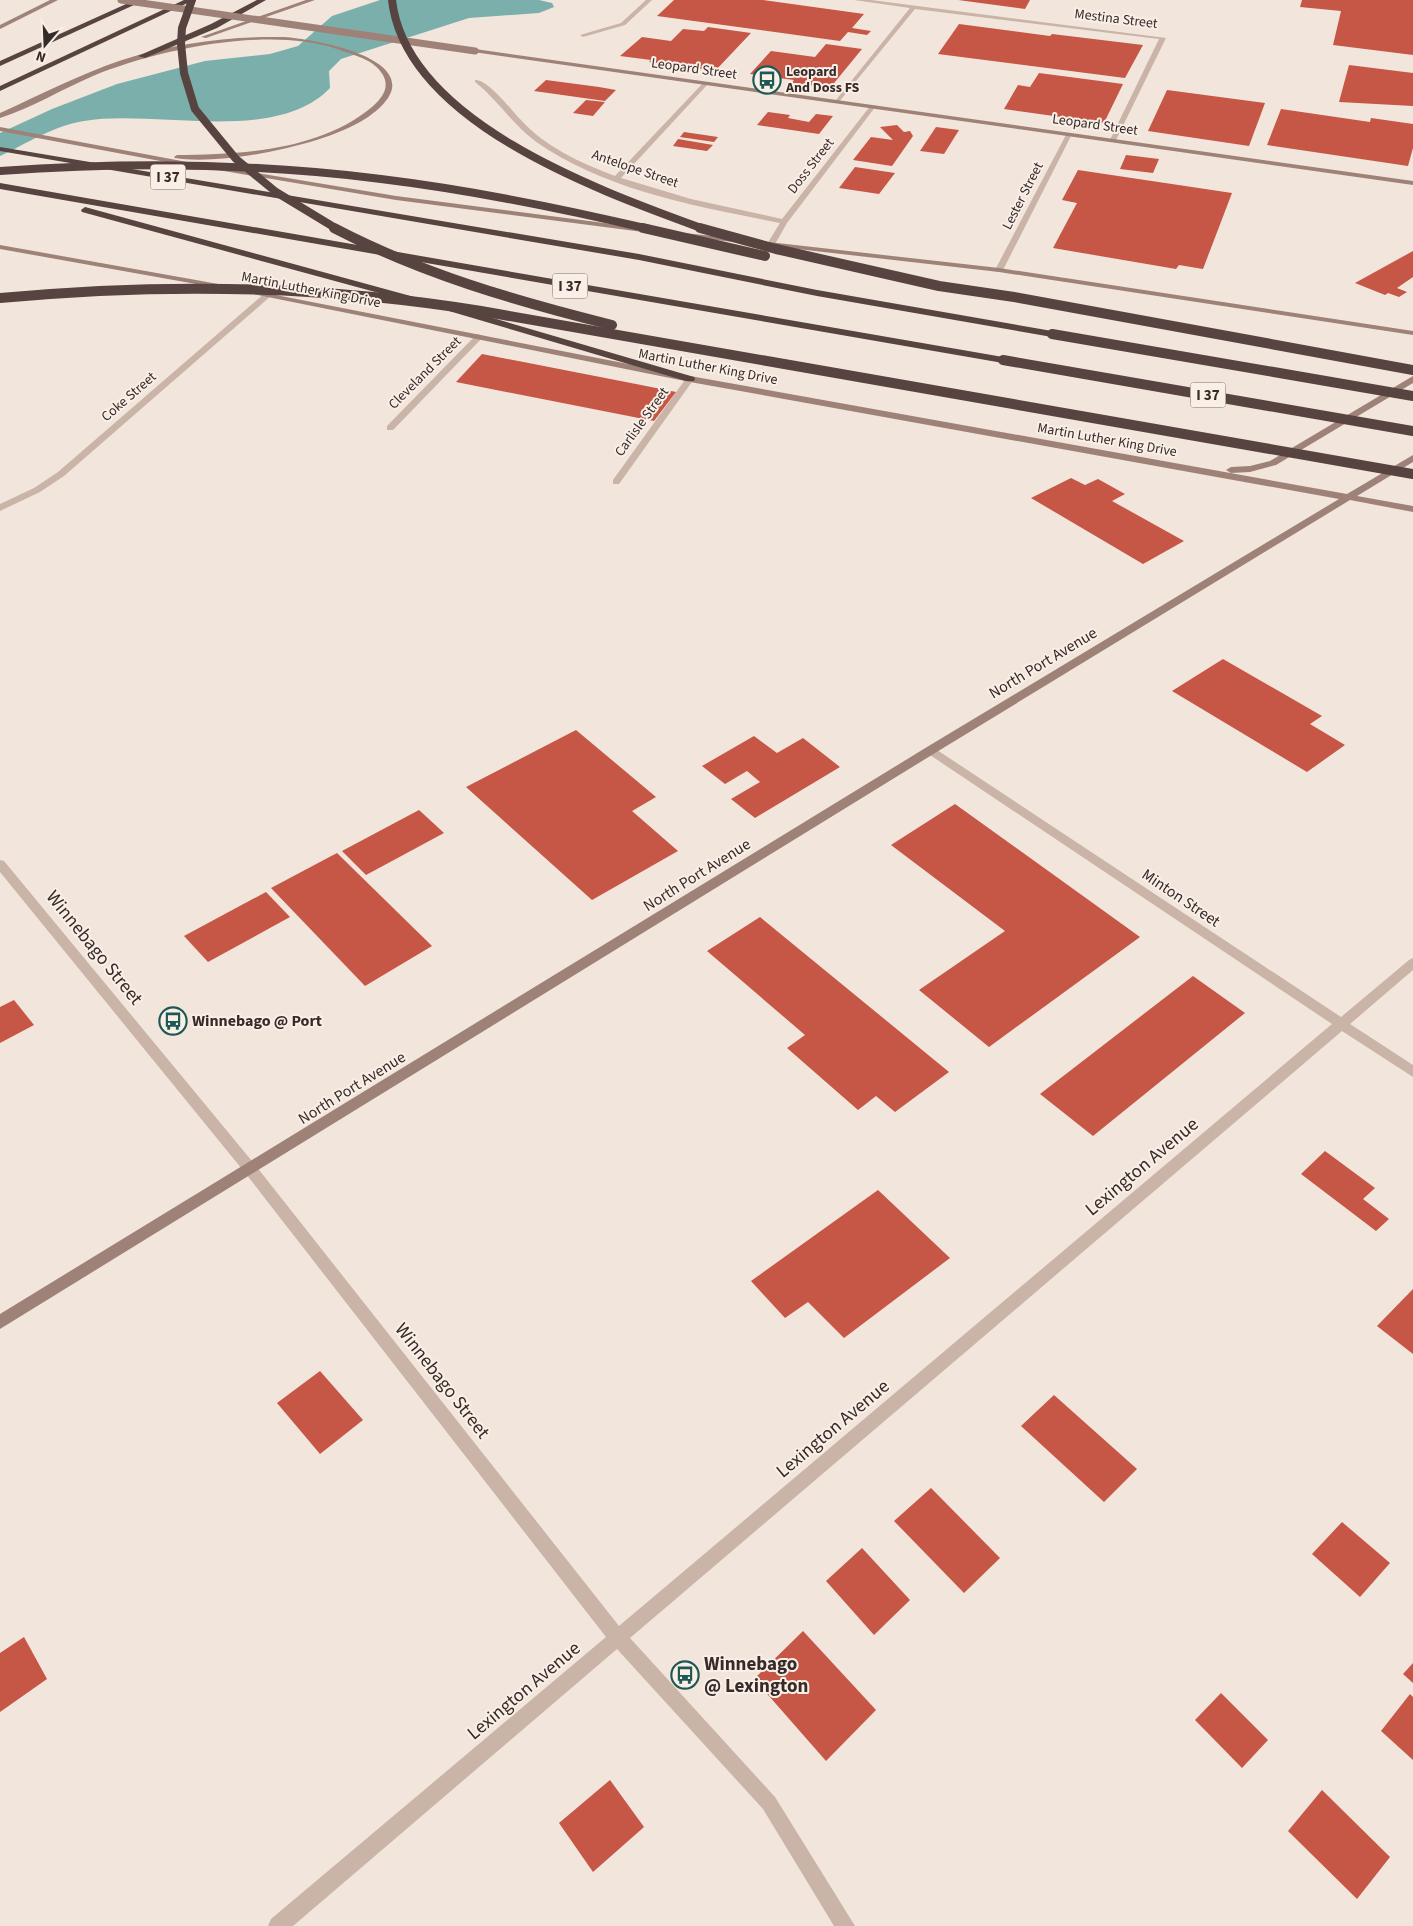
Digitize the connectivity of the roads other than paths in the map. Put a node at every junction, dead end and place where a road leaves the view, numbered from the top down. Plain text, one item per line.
1 (55, 0) edge
2 (121, 0) edge
3 (141, 0) edge
4 (191, 0) edge
5 (262, 0) edge
6 (312, 0) edge
7 (392, 0) edge
8 (650, 0) edge
9 (857, 0) edge
10 (914, 7) junction
11 (0, 27) edge
12 (583, 34) dead end
13 (142, 56) junction
14 (0, 64) edge
15 (477, 81) dead end
16 (706, 83) junction
17 (0, 89) edge
18 (838, 102) junction
19 (873, 106) junction
20 (0, 116) edge
21 (0, 129) edge
22 (1069, 134) junction
23 (1113, 140) junction
24 (0, 149) edge
25 (132, 155) junction
26 (0, 171) edge
27 (616, 179) junction
28 (1413, 183) edge
29 (0, 186) edge
30 (42, 194) junction
31 (784, 222) junction
32 (771, 244) junction
33 (0, 246) edge
34 (1000, 270) junction
35 (939, 286) junction
36 (268, 295) junction
37 (0, 298) edge
38 (1383, 328) junction
39 (1413, 333) edge
40 (480, 336) junction
41 (1413, 337) edge
42 (782, 363) junction
43 (1413, 370) edge
44 (690, 379) junction
45 (1413, 379) edge
46 (1413, 396) edge
47 (390, 428) dead end
48 (1413, 431) edge
49 (1413, 458) edge
50 (1174, 466) junction
51 (1413, 474) edge
52 (616, 482) dead end
53 (1349, 497) junction
54 (0, 508) edge
55 (1413, 509) edge
56 (930, 750) junction
57 (0, 864) edge
58 (1413, 963) edge
59 (1341, 1024) junction
60 (1413, 1072) edge
61 (251, 1170) junction
62 (0, 1322) edge
63 (618, 1638) junction
64 (278, 1926) edge
65 (845, 1926) edge

1 - 11 main road
2 - 16 main road, Leopard Street, bridge
3 - 14 highway
4 - 17 highway
4 - 42 highway, bridge
5 - 13 highway
6 - 13 main road
7 - 35 highway, bridge
8 - 12 street
9 - 10 street, Mestina Street
10 - 18 street
10 - 23 street, Mestina Street
13 - 20 main road
13 - 25 main road
15 - 27 street, Antelope Street
16 - 18 main road, Leopard Street
16 - 27 street
18 - 19 main road, Leopard Street
19 - 22 main road, Leopard Street
19 - 31 street, Doss Street
21 - 25 main road
22 - 23 main road, Leopard Street
22 - 34 street, Lester Street
23 - 28 main road, Leopard Street
24 - 46 highway, I 37, bridge
25 - 32 main road
26 - 35 highway, bridge
27 - 31 street, Antelope Street
29 - 30 highway, I 37
30 - 44 highway
30 - 48 highway, I 37, bridge
31 - 32 street, Doss Street
32 - 34 main road
33 - 36 main road, Martin Luther King Drive
34 - 38 main road
35 - 43 highway, bridge
36 - 40 main road, Martin Luther King Drive
36 - 54 street, Coke Street
37 - 42 highway, bridge
38 - 39 main road
38 - 41 main road
40 - 44 main road, Martin Luther King Drive
40 - 47 street, Cleveland Street
42 - 51 highway, bridge
44 - 50 main road, Martin Luther King Drive
44 - 52 street, Carlisle Street
45 - 50 main road
49 - 53 main road, North Port Avenue
50 - 53 main road, Martin Luther King Drive
53 - 55 main road, Martin Luther King Drive
53 - 56 main road, North Port Avenue
56 - 59 street, Minton Street
56 - 61 main road, North Port Avenue
57 - 61 street, Winnebago Street
58 - 59 street, Lexington Avenue
59 - 60 street, Minton Street
59 - 63 street, Lexington Avenue
61 - 62 main road, North Port Avenue
61 - 63 street, Winnebago Street
63 - 64 street, Lexington Avenue
63 - 65 street, Winnebago Street

